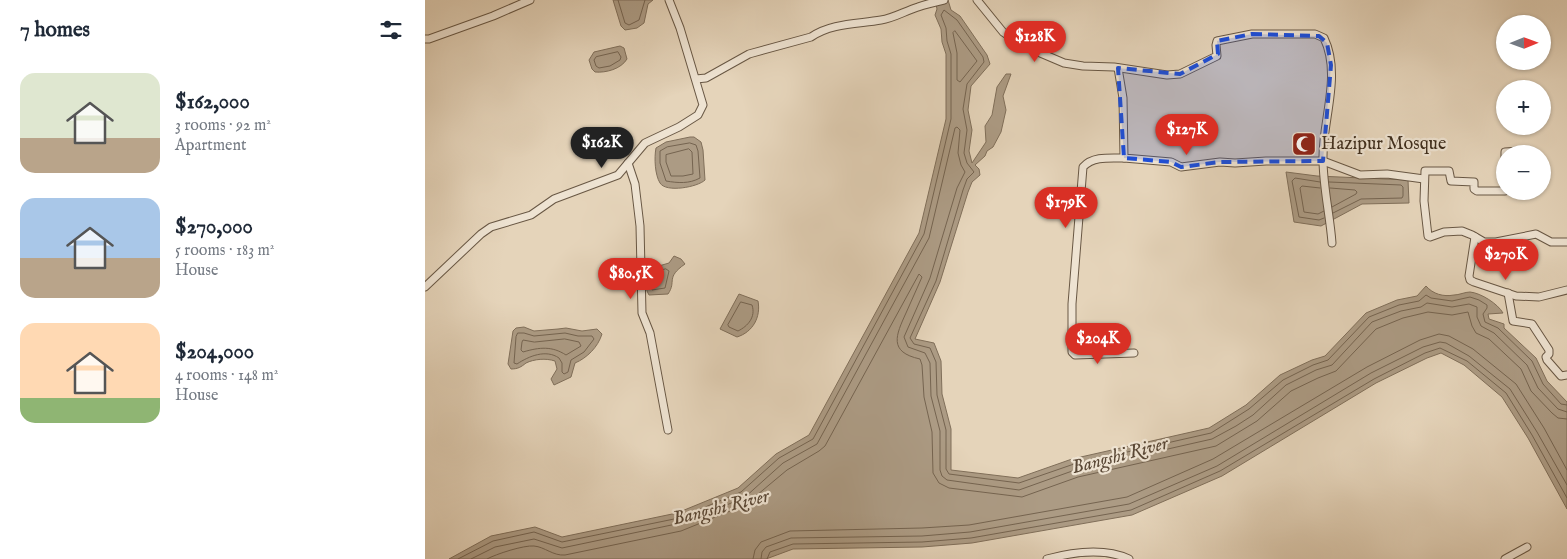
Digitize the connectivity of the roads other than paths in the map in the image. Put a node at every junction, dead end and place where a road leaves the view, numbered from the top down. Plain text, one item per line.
1 (530, 0) edge
2 (669, 0) edge
3 (944, 0) edge
4 (977, 0) edge
5 (425, 39) edge
6 (1118, 68) junction
7 (696, 78) junction
8 (1124, 158) junction
9 (1323, 161) junction
10 (628, 163) junction
11 (1424, 179) junction
12 (1496, 191) edge
13 (1475, 237) junction
14 (1567, 242) edge
15 (1333, 243) dead end
16 (425, 287) edge
17 (1567, 290) edge
18 (1508, 293) junction
19 (1134, 353) dead end
20 (1567, 375) edge
21 (668, 430) dead end
22 (1527, 548) dead end
23 (1047, 559) edge
24 (1129, 559) edge
25 (1505, 559) edge

1 - 5 street
2 - 7 street
3 - 7 street
4 - 6 street
6 - 8 street
6 - 9 street
7 - 10 street
8 - 9 street
8 - 19 street
9 - 11 street
9 - 15 street
10 - 16 street
10 - 21 street
11 - 12 street
11 - 13 street
13 - 14 street
13 - 18 street
17 - 18 street
18 - 20 street
22 - 25 street
23 - 24 street

